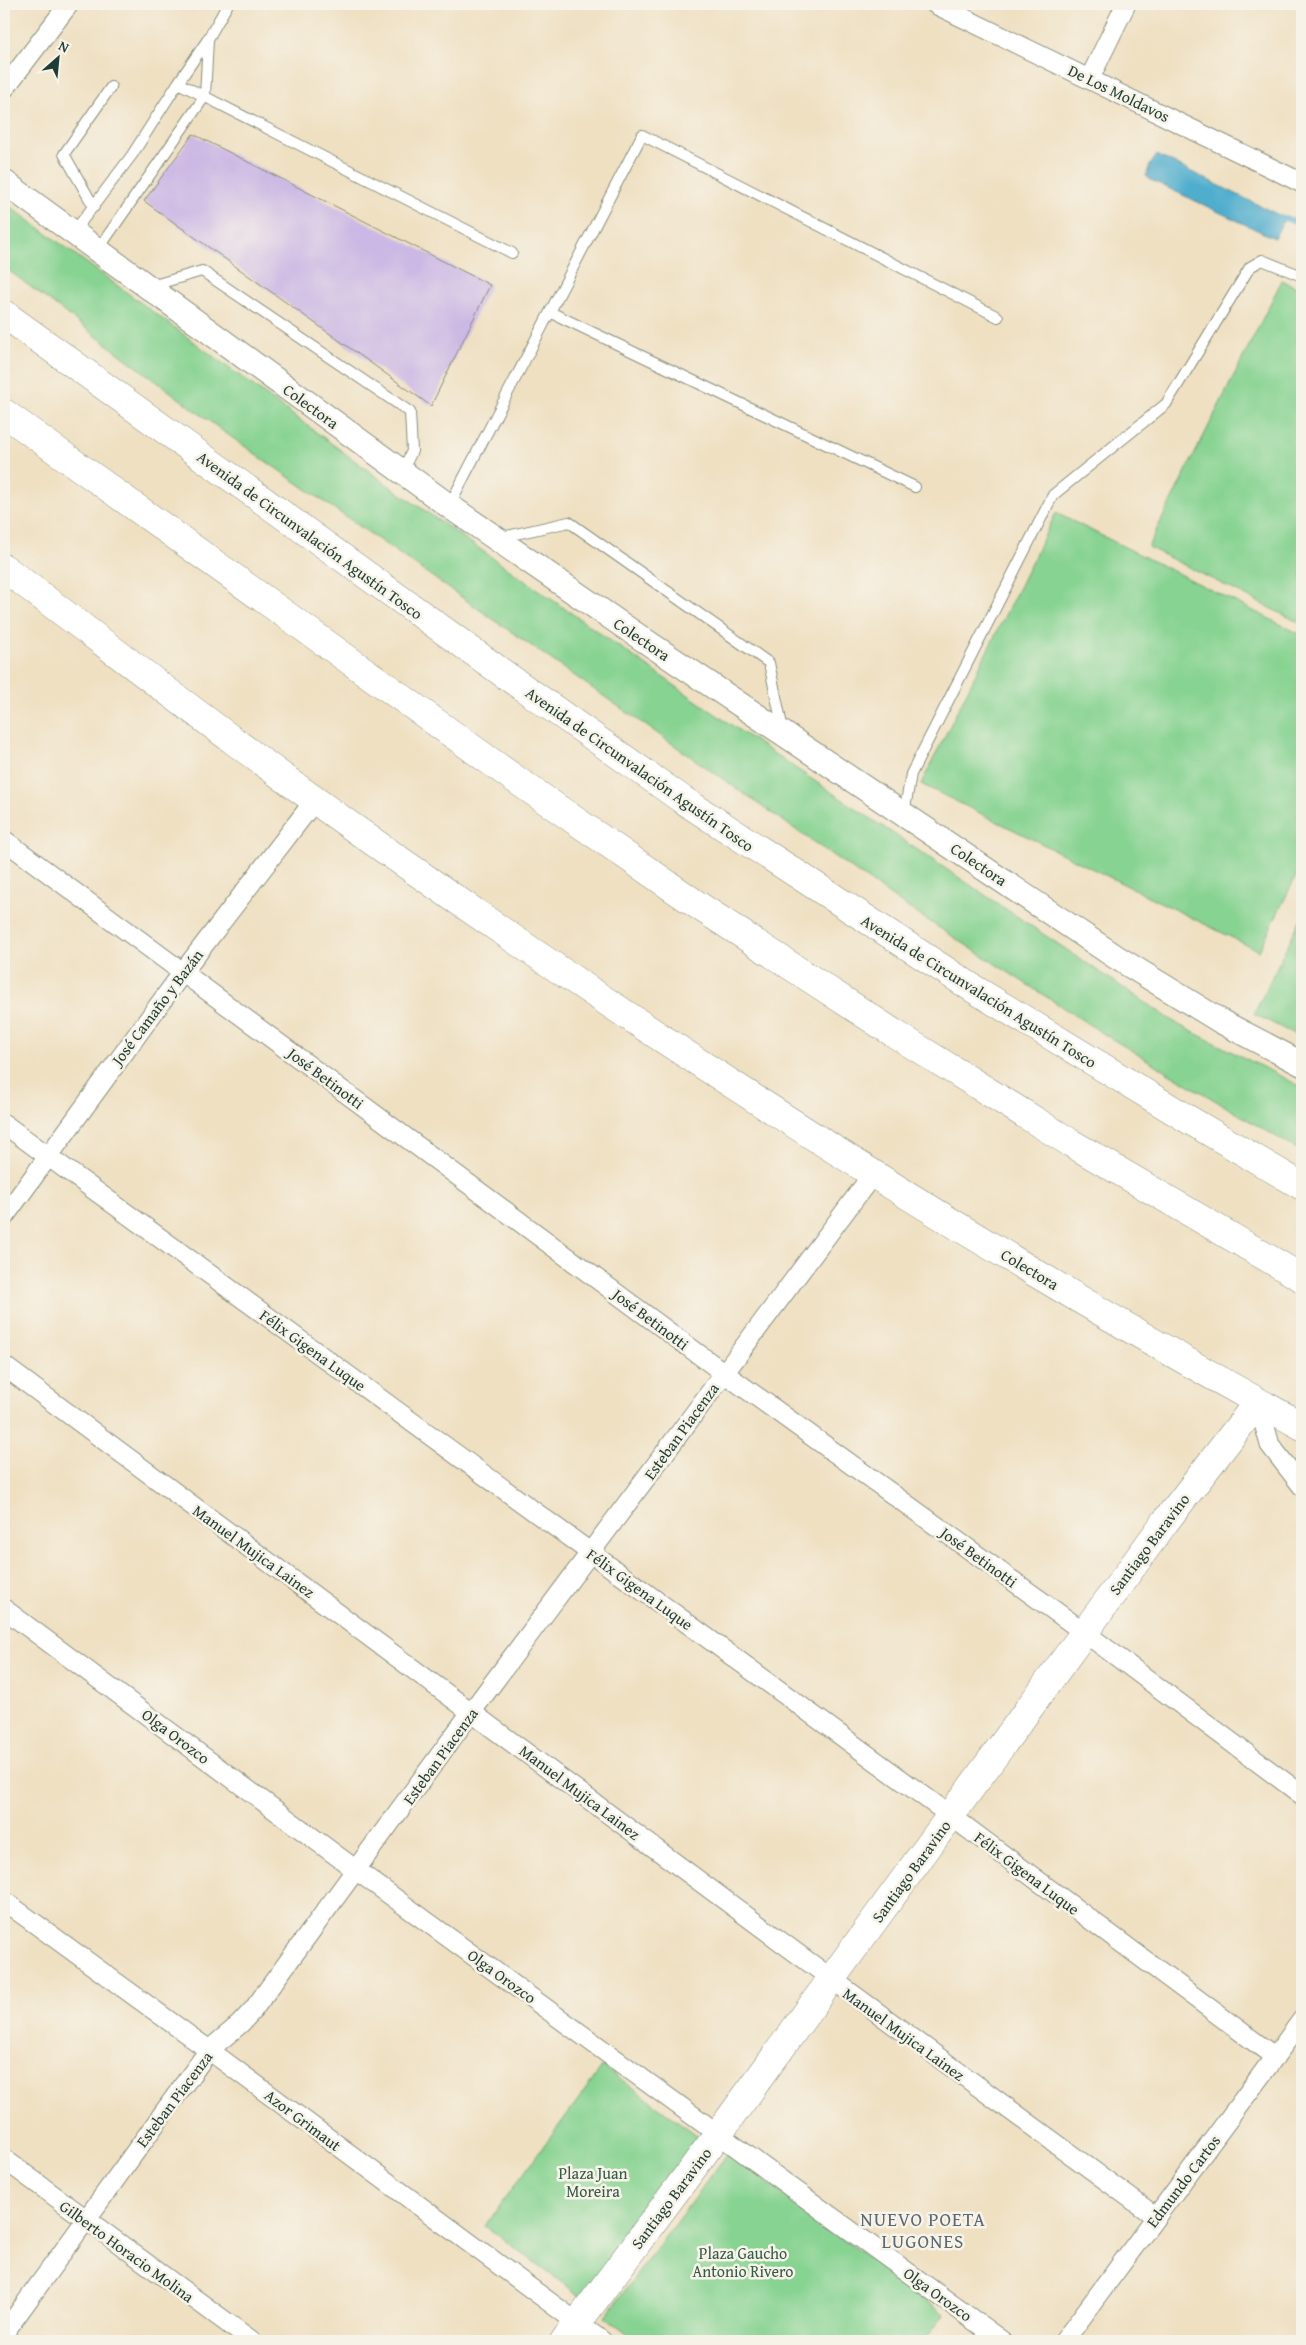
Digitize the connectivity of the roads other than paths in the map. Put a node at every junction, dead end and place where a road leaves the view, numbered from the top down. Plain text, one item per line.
1 (70, 4) edge
2 (228, 4) edge
3 (935, 4) edge
4 (1126, 4) edge
5 (208, 39) junction
6 (1090, 78) junction
7 (178, 83) junction
8 (111, 87) dead end
9 (4, 89) edge
10 (205, 96) junction
11 (4, 182) edge
12 (1302, 183) edge
13 (94, 207) junction
14 (72, 234) junction
15 (97, 251) junction
16 (512, 253) dead end
17 (1302, 276) edge
18 (148, 287) junction
19 (550, 312) junction
20 (4, 314) edge
21 (998, 317) dead end
22 (4, 413) edge
23 (402, 472) junction
24 (915, 487) dead end
25 (449, 506) junction
26 (495, 538) junction
27 (4, 568) edge
28 (784, 733) junction
29 (315, 800) junction
30 (904, 814) junction
31 (4, 840) edge
32 (183, 972) junction
33 (1302, 1064) edge
34 (4, 1124) edge
35 (48, 1156) junction
36 (873, 1174) junction
37 (1302, 1186) edge
38 (4, 1217) edge
39 (1302, 1278) edge
40 (4, 1366) edge
41 (724, 1373) junction
42 (1258, 1402) junction
43 (1302, 1426) edge
44 (1302, 1486) edge
45 (591, 1554) junction
46 (4, 1609) edge
47 (1084, 1632) junction
48 (472, 1711) junction
49 (1302, 1795) edge
50 (951, 1816) junction
51 (356, 1870) junction
52 (4, 1901) edge
53 (831, 1981) junction
54 (1302, 2020) edge
55 (209, 2050) junction
56 (1275, 2057) junction
57 (719, 2133) junction
58 (4, 2160) edge
59 (1156, 2218) junction
60 (85, 2220) junction
61 (570, 2332) edge
62 (4, 2333) edge
63 (252, 2341) edge
64 (602, 2341) edge
65 (1002, 2341) edge
66 (1064, 2341) edge

1 - 9 street
2 - 5 lane
3 - 6 street, De Los Moldavos
4 - 6 street
5 - 7 lane
5 - 10 lane
6 - 12 street, De Los Moldavos
7 - 10 lane
7 - 13 lane
8 - 13 lane
10 - 15 lane
10 - 16 lane
11 - 14 street, Colectora
13 - 14 lane
14 - 15 street, Colectora
15 - 18 street, Colectora
17 - 30 lane
18 - 23 street, Colectora
18 - 23 lane
19 - 21 lane
19 - 24 lane
19 - 25 lane
20 - 37 main road, Avenida de Circunvalación Agustín Tosco
22 - 39 main road
23 - 25 street, Colectora
25 - 26 street, Colectora
26 - 28 street, Colectora
26 - 28 lane
27 - 29 main road, Colectora
28 - 30 street, Colectora
29 - 32 street, José Camaño y Bazán
29 - 36 main road, Colectora
30 - 33 street, Colectora
31 - 32 street, José Betinotti
32 - 35 street, José Camaño y Bazán
32 - 41 street, José Betinotti
34 - 35 street, Félix Gigena Luque
35 - 38 street, José Camaño y Bazán
35 - 45 street, Félix Gigena Luque
36 - 41 street, Esteban Piacenza
36 - 42 main road, Colectora
40 - 48 street, Manuel Mujica Lainez
41 - 45 street, Esteban Piacenza
41 - 47 street, José Betinotti
42 - 43 main road, Colectora
42 - 44 street
42 - 47 main road, Santiago Baravino
45 - 48 street, Esteban Piacenza
45 - 50 street, Félix Gigena Luque
46 - 51 street, Olga Orozco
47 - 49 street, José Betinotti
47 - 50 main road, Santiago Baravino
48 - 51 street, Esteban Piacenza
48 - 53 street, Manuel Mujica Lainez
50 - 53 main road, Santiago Baravino
50 - 56 street, Félix Gigena Luque
51 - 55 street, Esteban Piacenza
51 - 57 street, Olga Orozco
52 - 55 street, Azor Grimaut
53 - 57 main road, Santiago Baravino
53 - 59 street, Manuel Mujica Lainez
54 - 56 street, Edmundo Cartos
55 - 60 street, Esteban Piacenza
55 - 61 street, Azor Grimaut
56 - 59 street, Edmundo Cartos
57 - 61 main road, Santiago Baravino
57 - 65 street, Olga Orozco
58 - 60 street, Gilberto Horacio Molina
59 - 66 street, Edmundo Cartos
60 - 62 street, Esteban Piacenza
60 - 63 street, Gilberto Horacio Molina
61 - 64 street, Azor Grimaut

